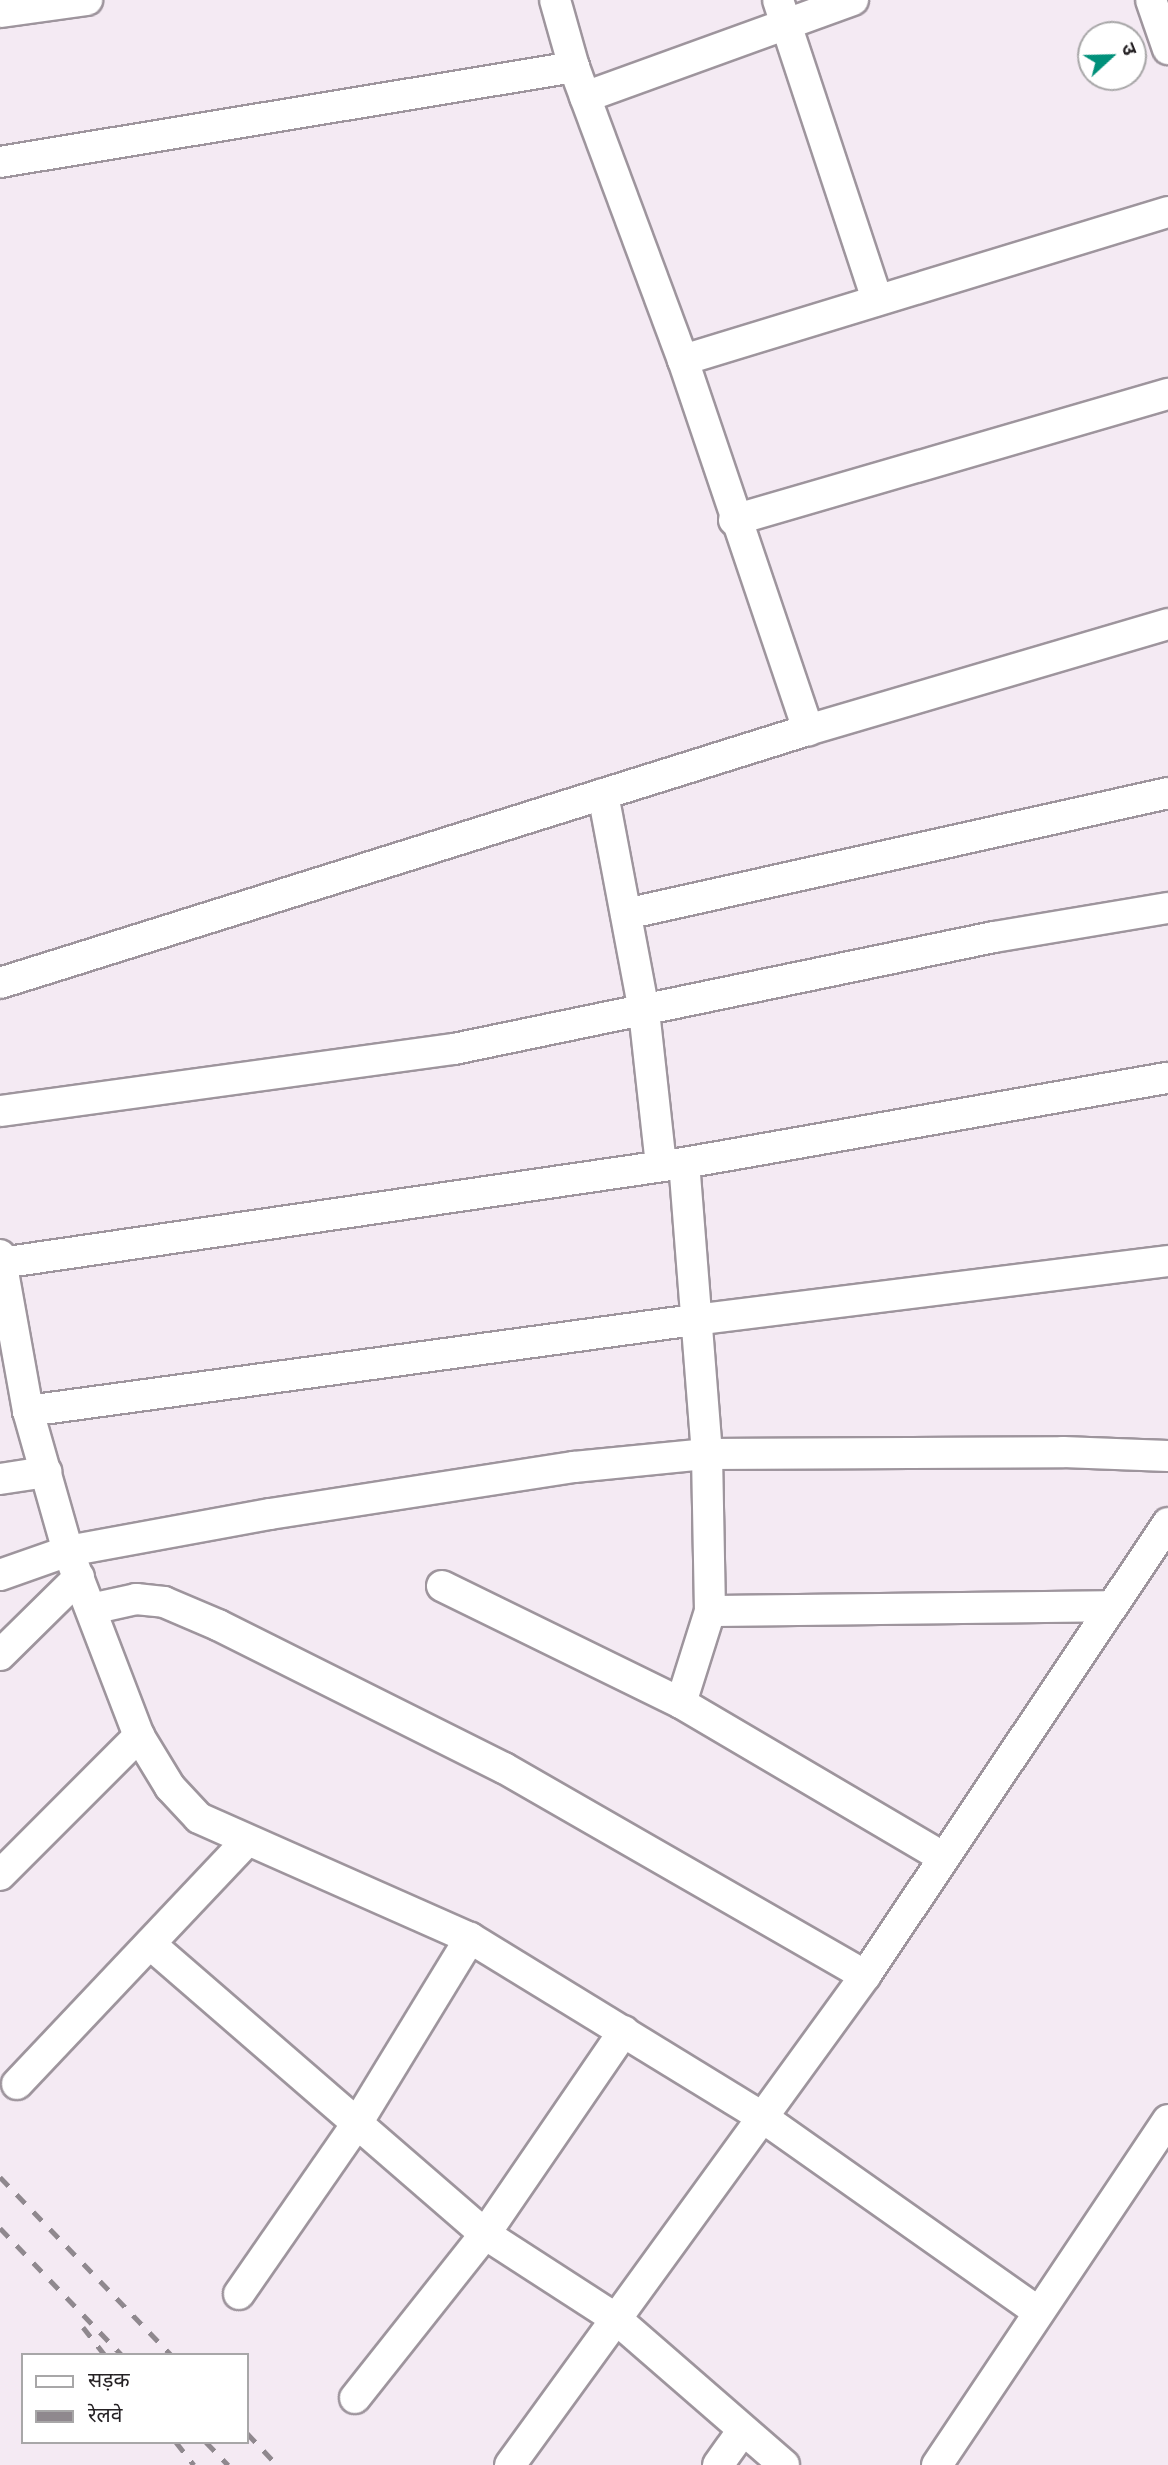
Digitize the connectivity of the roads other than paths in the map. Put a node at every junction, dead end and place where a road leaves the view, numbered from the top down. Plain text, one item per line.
1 (87, 0) edge
2 (555, 0) edge
3 (853, 0) edge
4 (1151, 0) edge
5 (0, 12) edge
6 (782, 12) edge
7 (1167, 43) edge
8 (573, 67) junction
9 (585, 97) junction
10 (0, 162) edge
11 (1168, 212) edge
12 (877, 300) junction
13 (683, 360) junction
14 (1168, 394) edge
15 (734, 520) junction
16 (1168, 624) edge
17 (808, 730) junction
18 (1168, 793) edge
19 (603, 794) junction
20 (1168, 908) edge
21 (626, 914) junction
22 (0, 983) edge
23 (643, 1011) junction
24 (1168, 1077) edge
25 (0, 1111) edge
26 (673, 1164) junction
27 (1, 1259) edge
28 (1168, 1261) edge
29 (6, 1318) edge
30 (694, 1320) junction
31 (28, 1412) junction
32 (707, 1454) junction
33 (1168, 1456) edge
34 (46, 1472) junction
35 (0, 1479) edge
36 (1168, 1523) edge
37 (73, 1564) junction
38 (0, 1575) edge
39 (442, 1587) dead end
40 (1112, 1606) junction
41 (91, 1609) junction
42 (710, 1611) junction
43 (0, 1655) edge
44 (681, 1703) junction
45 (139, 1735) junction
46 (246, 1842) junction
47 (944, 1858) junction
48 (0, 1875) edge
49 (470, 1938) junction
50 (150, 1944) junction
51 (865, 1976) junction
52 (624, 2031) junction
53 (17, 2084) dead end
54 (762, 2116) junction
55 (1168, 2120) edge
56 (356, 2124) junction
57 (485, 2234) junction
58 (239, 2294) dead end
59 (1037, 2311) junction
60 (615, 2318) junction
61 (355, 2399) dead end
62 (743, 2430) junction
63 (510, 2465) edge
64 (718, 2465) edge
65 (784, 2465) edge
66 (937, 2465) edge

1 - 5 street
2 - 8 street
3 - 6 street
4 - 7 street
6 - 9 street
6 - 12 street
8 - 9 street
8 - 10 street
9 - 13 street
11 - 12 street
12 - 13 street
13 - 15 street
14 - 15 street
15 - 17 street
16 - 17 street
17 - 19 street
18 - 21 street
19 - 21 street
19 - 22 street
20 - 23 street
21 - 23 street
23 - 25 street
23 - 26 street
24 - 26 street
26 - 27 street
26 - 30 street
27 - 29 street
28 - 30 street
29 - 31 street
30 - 31 street
30 - 32 street
31 - 34 street
32 - 33 street
32 - 37 street
32 - 42 street
34 - 35 street
34 - 37 street
36 - 40 street
37 - 38 street
37 - 41 street
37 - 43 street
39 - 44 street
40 - 42 street
40 - 47 street
41 - 45 street
41 - 51 street
42 - 44 street
44 - 47 street
45 - 46 street
45 - 48 street
46 - 49 street
46 - 50 street
47 - 51 street
49 - 52 street
49 - 56 street
50 - 53 street
50 - 56 street
51 - 54 street
52 - 54 street
52 - 57 street
54 - 59 street
54 - 60 street
55 - 59 street
56 - 57 street
56 - 58 street
57 - 60 street
57 - 61 street
59 - 66 street
60 - 62 street
60 - 63 street
62 - 64 street
62 - 65 street

